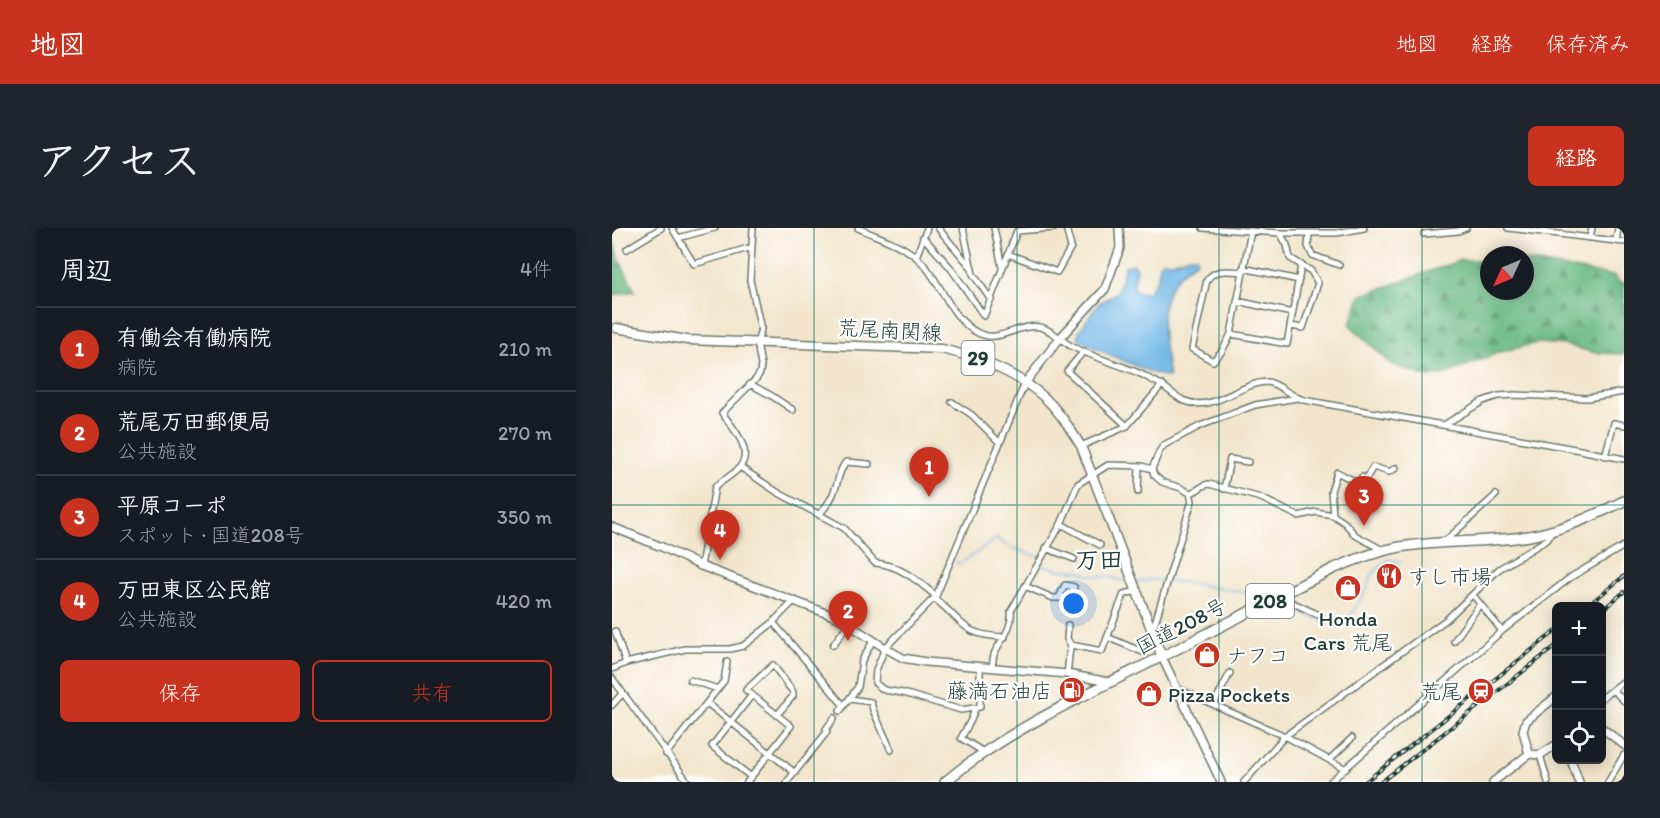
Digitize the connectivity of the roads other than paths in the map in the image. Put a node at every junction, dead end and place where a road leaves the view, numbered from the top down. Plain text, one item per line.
1 (661, 228) edge
2 (672, 228) edge
3 (715, 228) edge
4 (753, 228) edge
5 (858, 228) edge
6 (927, 228) edge
7 (938, 228) edge
8 (963, 228) edge
9 (994, 228) edge
10 (1053, 228) edge
11 (1066, 228) edge
12 (1119, 228) edge
13 (1203, 228) edge
14 (1364, 228) edge
15 (1466, 228) edge
16 (1508, 228) edge
17 (1592, 228) edge
18 (1618, 228) edge
19 (1023, 229) edge
20 (1537, 229) edge
21 (1251, 231) junction
22 (1280, 233) junction
23 (1309, 233) junction
24 (1424, 234) dead end
25 (923, 237) junction
26 (678, 238) junction
27 (1590, 238) junction
28 (1616, 241) junction
29 (1624, 242) edge
30 (752, 247) junction
31 (627, 249) dead end
32 (1008, 254) junction
33 (916, 257) junction
34 (1339, 265) dead end
35 (1301, 266) junction
36 (971, 267) junction
37 (1003, 268) junction
38 (1243, 270) junction
39 (1299, 280) junction
40 (991, 300) junction
41 (1237, 301) junction
42 (1292, 313) junction
43 (1290, 326) junction
44 (615, 328) dead end
45 (1231, 334) junction
46 (1060, 338) junction
47 (757, 343) junction
48 (1084, 351) junction
49 (1025, 383) junction
50 (750, 384) junction
51 (1162, 385) junction
52 (1624, 392) edge
53 (1297, 398) junction
54 (952, 402) dead end
55 (792, 410) dead end
56 (1444, 425) junction
57 (1127, 426) junction
58 (1624, 426) edge
59 (999, 442) junction
60 (1082, 446) junction
61 (1605, 456) junction
62 (1624, 459) edge
63 (1248, 462) dead end
64 (868, 464) dead end
65 (1139, 466) junction
66 (740, 467) junction
67 (1396, 468) dead end
68 (1152, 469) junction
69 (1093, 473) junction
70 (1224, 489) junction
71 (1138, 492) dead end
72 (1190, 493) junction
73 (1496, 495) dead end
74 (1624, 501) edge
75 (819, 514) junction
76 (1333, 515) junction
77 (1061, 524) junction
78 (612, 527) edge
79 (1552, 531) junction
80 (1444, 542) junction
81 (1100, 545) dead end
82 (1624, 546) edge
83 (1046, 548) junction
84 (1380, 552) junction
85 (1074, 560) dead end
86 (701, 566) junction
87 (1025, 586) junction
88 (1138, 591) junction
89 (1473, 595) junction
90 (1278, 596) junction
91 (935, 597) junction
92 (1059, 598) dead end
93 (794, 601) junction
94 (1480, 604) junction
95 (1319, 615) dead end
96 (773, 622) junction
97 (849, 623) junction
98 (1068, 624) dead end
99 (1151, 627) junction
100 (615, 631) dead end
101 (1502, 631) junction
102 (1005, 636) junction
103 (1107, 637) junction
104 (873, 640) junction
105 (1454, 641) dead end
106 (833, 645) dead end
107 (1071, 645) junction
108 (885, 648) junction
109 (1146, 653) dead end
110 (1162, 657) junction
111 (727, 662) dead end
112 (626, 663) junction
113 (980, 666) junction
114 (992, 666) junction
115 (612, 669) edge
116 (1067, 674) junction
117 (1230, 674) dead end
118 (612, 678) edge
119 (690, 680) dead end
120 (1624, 681) edge
121 (1110, 682) junction
122 (1176, 688) junction
123 (718, 689) junction
124 (1613, 690) junction
125 (622, 694) junction
126 (752, 694) junction
127 (1606, 695) edge
128 (850, 699) junction
129 (1552, 700) edge
130 (1624, 701) edge
131 (707, 703) junction
132 (1214, 704) junction
133 (612, 705) edge
134 (975, 709) junction
135 (777, 715) junction
136 (834, 718) dead end
137 (731, 722) junction
138 (1606, 731) edge
139 (1285, 736) junction
140 (1352, 738) dead end
141 (1624, 745) edge
142 (1552, 747) edge
143 (891, 750) dead end
144 (770, 753) junction
145 (986, 753) junction
146 (666, 754) junction
147 (1529, 754) junction
148 (1624, 754) edge
149 (1540, 755) junction
150 (1329, 760) junction
151 (1573, 764) edge
152 (1344, 768) junction
153 (795, 773) junction
154 (749, 779) edge
155 (688, 782) edge
156 (787, 782) edge
157 (945, 782) edge
158 (1221, 782) edge
159 (1244, 782) edge
160 (1330, 782) edge
161 (1493, 782) edge
162 (1548, 782) edge
163 (1579, 782) edge
164 (1608, 782) edge

1 - 31 street
2 - 26 street
3 - 26 street
4 - 30 street
5 - 33 street
6 - 25 street
7 - 36 street
8 - 36 street
9 - 37 street
10 - 19 street
11 - 32 street
12 - 46 street
13 - 21 street
14 - 23 street
15 - 24 street
16 - 20 street
17 - 27 street
18 - 28 street
19 - 32 street
20 - 27 street
21 - 22 street
21 - 38 street
22 - 23 street
22 - 35 street
23 - 34 street
25 - 33 street
25 - 40 street
26 - 30 street
27 - 28 street
28 - 29 street
30 - 47 street
32 - 37 street
33 - 46 street
35 - 39 street
35 - 43 street
36 - 40 street
37 - 40 street
38 - 39 street
38 - 41 street
38 - 45 street
39 - 42 street
41 - 42 street
41 - 45 street
42 - 43 street
43 - 45 street
44 - 47 main road, 荒尾南関線 / 29
46 - 48 street
46 - 49 street
47 - 49 main road, 荒尾南関線 / 29
47 - 50 street
48 - 51 street
48 - 57 street
49 - 59 street
49 - 60 main road, 荒尾南関線 / 29
50 - 55 street
50 - 66 street
51 - 53 street
51 - 57 street
52 - 56 street
53 - 56 street
53 - 68 street
54 - 59 street
56 - 61 street
57 - 60 street
58 - 61 street
59 - 91 street
60 - 69 main road, 荒尾南関線 / 29
61 - 62 street
63 - 70 street
64 - 75 street
65 - 68 street
65 - 69 street
65 - 71 street
66 - 75 street
66 - 86 street
67 - 76 street
68 - 72 street
69 - 77 street
69 - 88 main road, 荒尾南関線 / 29
70 - 72 street
70 - 76 street
72 - 99 street
73 - 80 street
74 - 79 highway, 国道208号 / 208
75 - 91 street
76 - 84 street
77 - 81 street
77 - 83 street
78 - 86 street
79 - 80 highway, 国道208号 / 208
79 - 89 street
80 - 84 highway, 国道208号 / 208
82 - 101 street
83 - 85 street
83 - 87 street
84 - 90 highway, 国道208号 / 208
86 - 93 street
87 - 92 street
87 - 102 street
88 - 99 main road, 荒尾南関線 / 29
88 - 103 street
89 - 94 street
89 - 139 street
90 - 95 street
90 - 110 highway, 国道208号 / 208
91 - 102 street
91 - 108 street
93 - 96 street
93 - 97 street
94 - 101 street
94 - 105 street
96 - 112 street
96 - 128 street
97 - 104 street
97 - 106 street
98 - 107 street
99 - 110 main road, 荒尾南関線 / 29
100 - 112 street
101 - 152 street
102 - 114 street
103 - 107 street
103 - 109 street
104 - 108 street
104 - 128 street
107 - 116 street
108 - 113 street
108 - 134 street
110 - 121 highway, 国道208号 / 208
110 - 122 street
111 - 123 street
112 - 115 street
113 - 114 street
113 - 134 street
114 - 116 street
116 - 121 street
117 - 132 street
118 - 125 street
119 - 123 street
120 - 124 street
121 - 145 highway, 国道208号 / 208
122 - 132 street
122 - 158 street
123 - 131 street
124 - 127 street
124 - 130 street
125 - 133 street
125 - 146 street
126 - 135 street
126 - 135 street
126 - 137 street
128 - 143 street
129 - 147 street
131 - 137 street
131 - 146 street
132 - 139 street
134 - 145 street
135 - 144 street
136 - 153 street
137 - 144 street
137 - 154 street
138 - 141 street
139 - 150 street
139 - 159 street
140 - 150 street
142 - 149 street
144 - 153 street
144 - 154 street
145 - 157 highway, 国道208号 / 208
146 - 155 street
147 - 149 street
147 - 161 street
148 - 164 street
149 - 162 street
150 - 152 street
151 - 163 street
152 - 160 street
153 - 156 street

